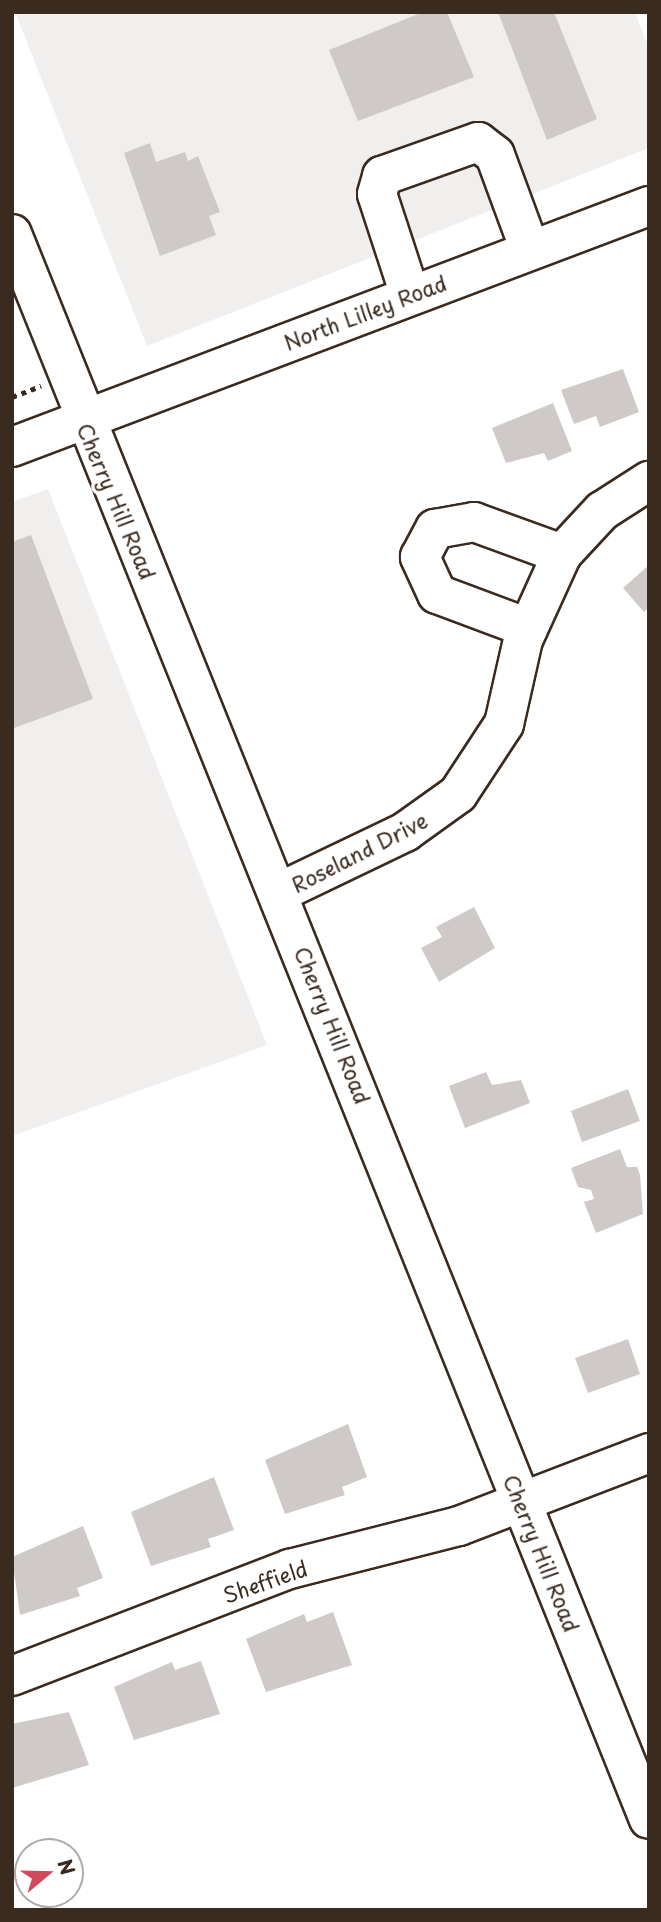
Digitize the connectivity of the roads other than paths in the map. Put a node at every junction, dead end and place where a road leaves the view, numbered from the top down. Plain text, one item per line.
1 (649, 206) edge
2 (12, 234) edge
3 (530, 250) junction
4 (410, 295) junction
5 (83, 420) junction
6 (12, 447) edge
7 (649, 481) edge
8 (562, 554) junction
9 (528, 628) junction
10 (280, 892) junction
11 (649, 1452) edge
12 (522, 1501) junction
13 (12, 1676) edge
14 (649, 1819) edge

1 - 3 street, North Lilley Road
2 - 5 street, Cherry Hill Road
3 - 4 street, North Lilley Road
3 - 4 street
4 - 5 street, North Lilley Road
5 - 6 street, North Lilley Road
5 - 10 street, Cherry Hill Road
7 - 8 street, Roseland Drive
8 - 9 street, Roseland Drive
8 - 9 street
9 - 10 street, Roseland Drive
10 - 12 street, Cherry Hill Road
11 - 12 street, Sheffield
12 - 13 street, Sheffield
12 - 14 street, Cherry Hill Road

